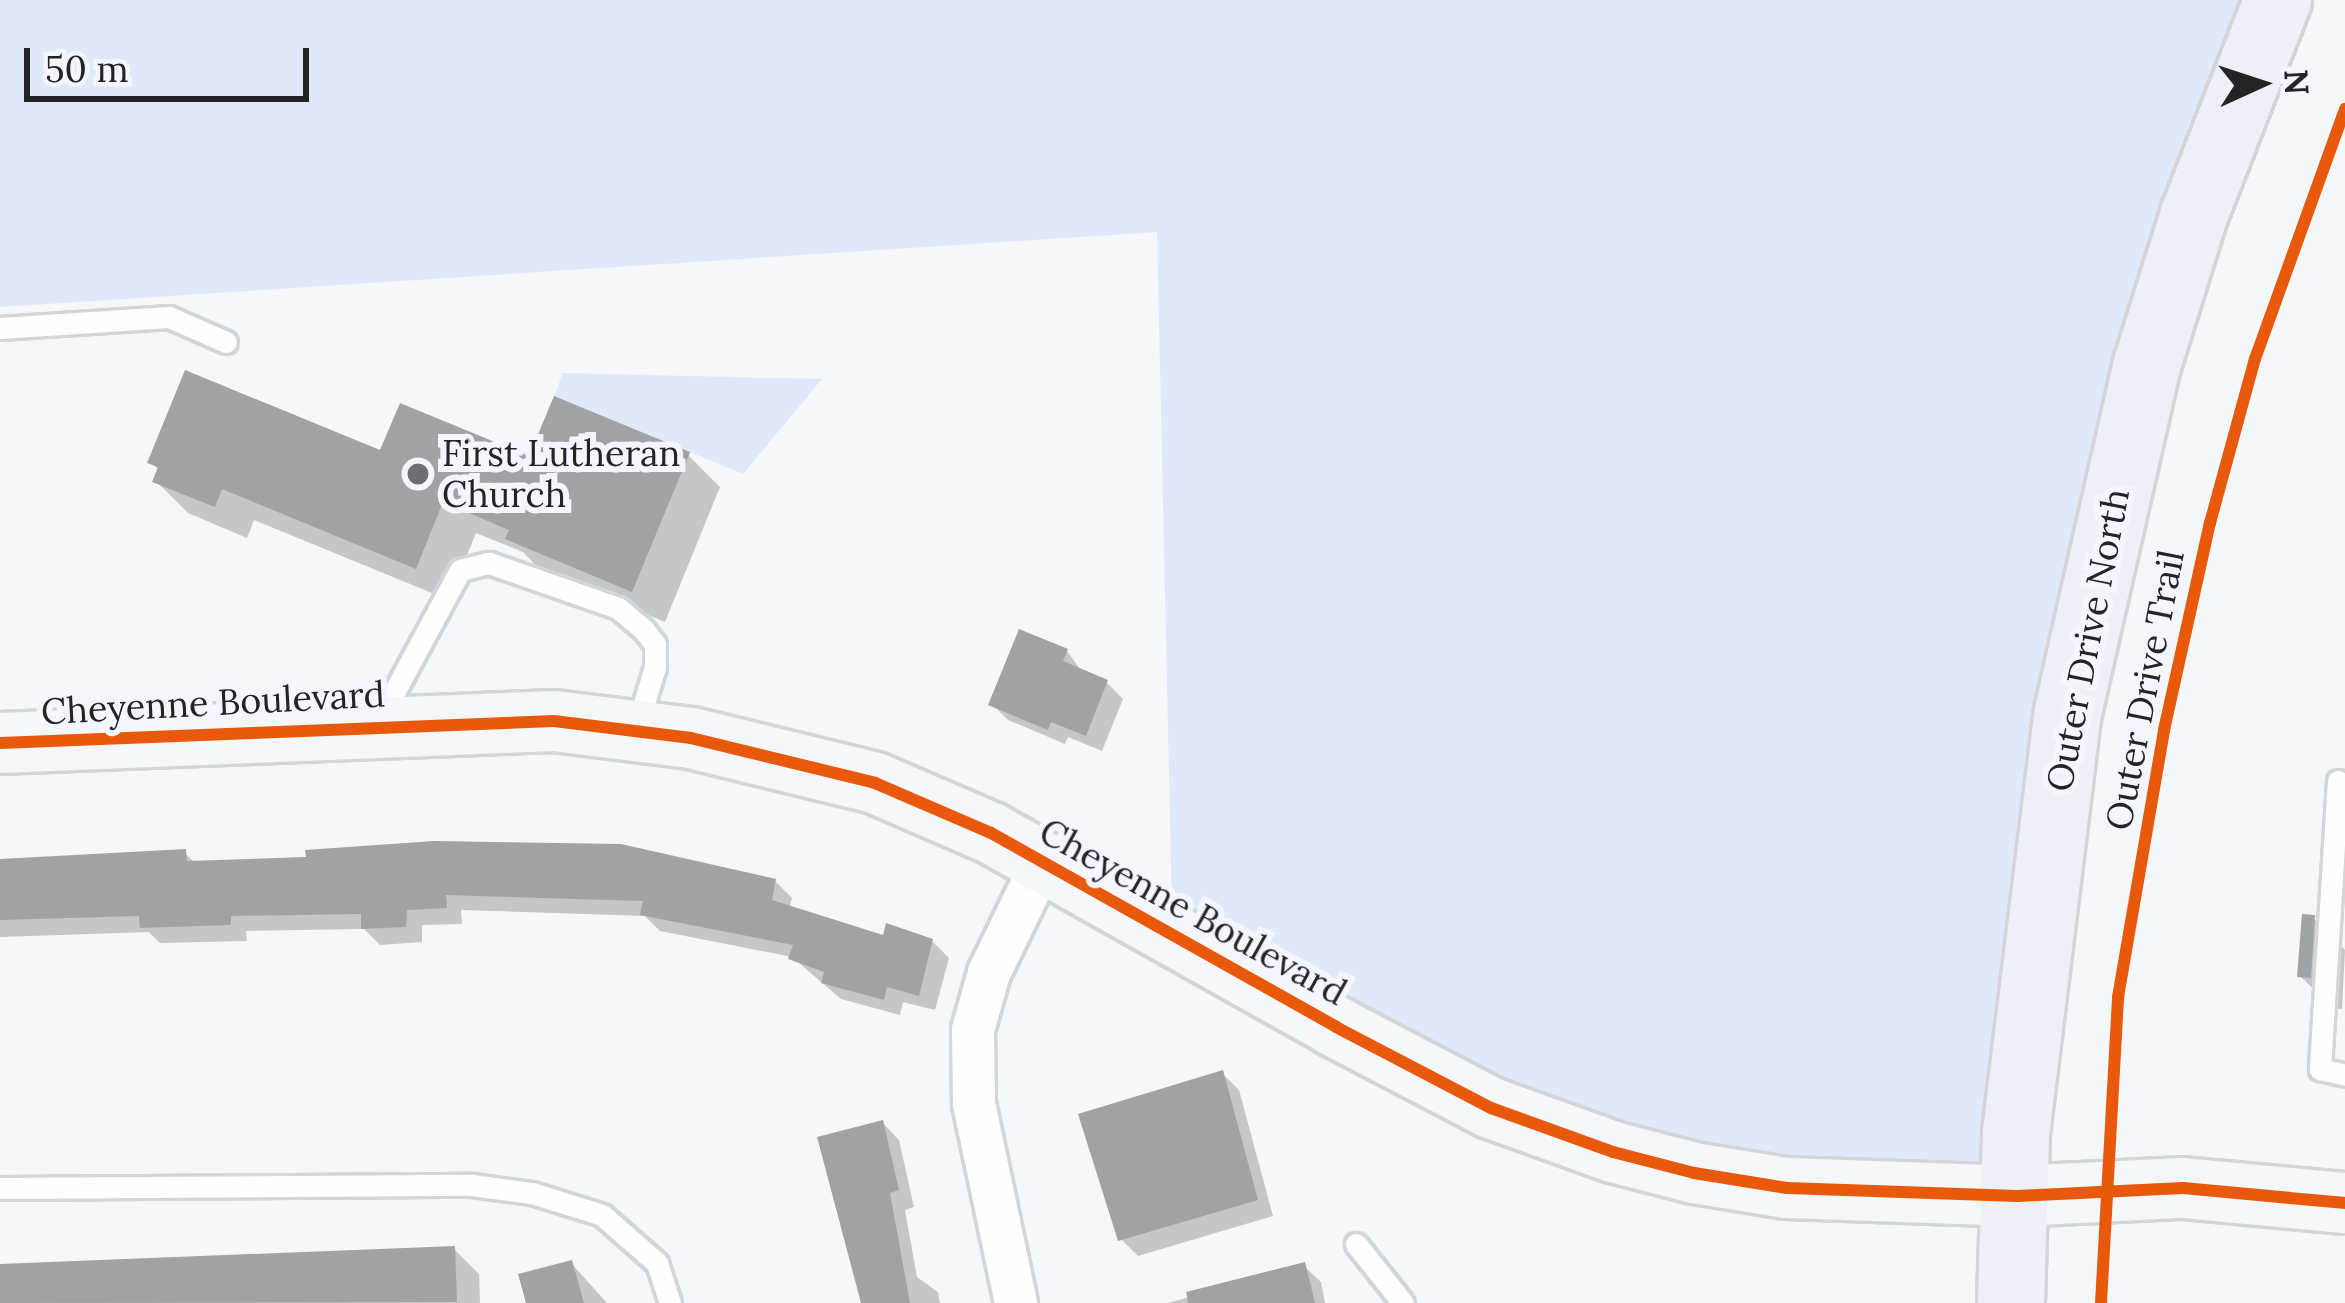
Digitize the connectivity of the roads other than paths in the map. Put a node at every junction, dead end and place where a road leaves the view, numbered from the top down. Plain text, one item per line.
1 (2278, 0) edge
2 (0, 328) edge
3 (226, 342) dead end
4 (376, 726) junction
5 (636, 730) junction
6 (0, 743) edge
7 (2338, 781) dead end
8 (1043, 862) junction
9 (2345, 1075) edge
10 (0, 1188) edge
11 (2017, 1196) junction
12 (2345, 1203) edge
13 (1356, 1244) dead end
14 (670, 1303) edge
15 (1016, 1303) edge
16 (1403, 1303) edge
17 (2011, 1303) edge

1 - 11 main road, Outer Drive North
2 - 3 lane
4 - 5 street, Cheyenne Boulevard
4 - 5 lane
4 - 6 street, Cheyenne Boulevard
5 - 8 street, Cheyenne Boulevard
7 - 9 lane
8 - 11 street, Cheyenne Boulevard
8 - 15 street
10 - 14 lane
11 - 12 street, Cheyenne Boulevard
11 - 17 main road, Outer Drive North
13 - 16 lane

